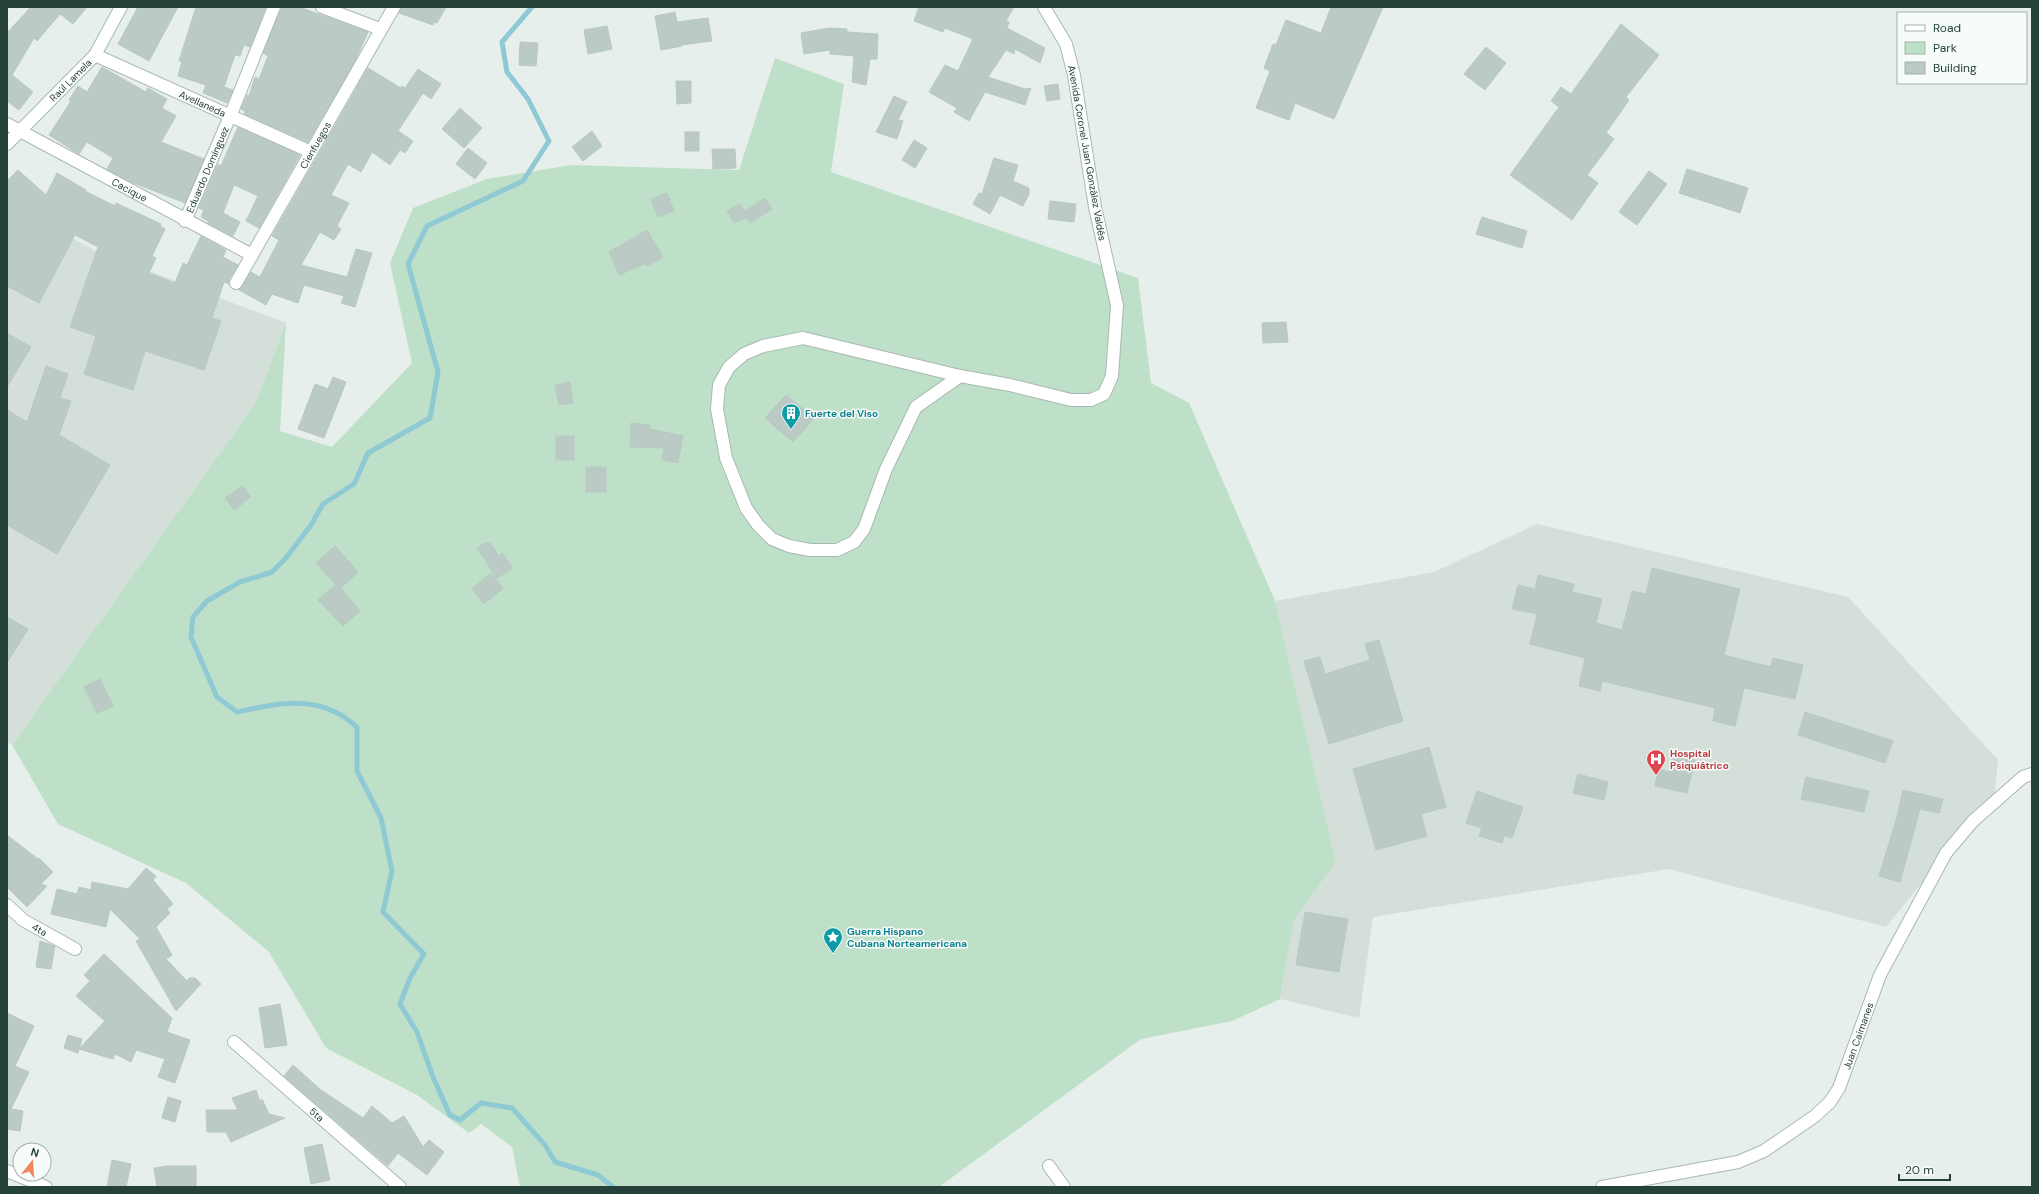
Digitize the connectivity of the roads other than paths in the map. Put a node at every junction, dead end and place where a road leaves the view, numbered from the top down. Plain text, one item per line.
1 (121, 7) edge
2 (274, 7) edge
3 (322, 7) edge
4 (394, 7) edge
5 (1044, 7) edge
6 (380, 30) junction
7 (95, 54) junction
8 (231, 114) junction
9 (7, 124) edge
10 (20, 131) junction
11 (7, 144) edge
12 (311, 152) junction
13 (185, 221) junction
14 (252, 255) junction
15 (236, 284) dead end
16 (960, 376) junction
17 (2032, 774) edge
18 (7, 905) edge
19 (75, 948) dead end
20 (234, 1042) dead end
21 (1049, 1166) dead end
22 (7, 1171) edge
23 (46, 1187) edge
24 (400, 1187) edge
25 (1064, 1187) edge
26 (1602, 1187) edge

1 - 7 street, Raúl Lamela
2 - 8 street, Eduardo Domínguez
3 - 6 street
4 - 6 street, Cienfuegos
5 - 16 street, Avenida Coronel Juan González Valdés
6 - 12 street, Cienfuegos
7 - 8 street, Avellaneda
7 - 10 street, Raúl Lamela
8 - 12 street, Avellaneda
8 - 13 street, Eduardo Domínguez
9 - 10 street, Cacique
10 - 11 street, Raúl Lamela
10 - 13 street, Cacique
12 - 14 street, Cienfuegos
13 - 14 street, Cacique
14 - 15 street, Cienfuegos
16 - 16 street, Avenida Coronel Juan González Valdés
17 - 26 street, Juan Caimanes
18 - 19 street, 4ta
20 - 24 street, 5ta
21 - 25 street
22 - 23 street

